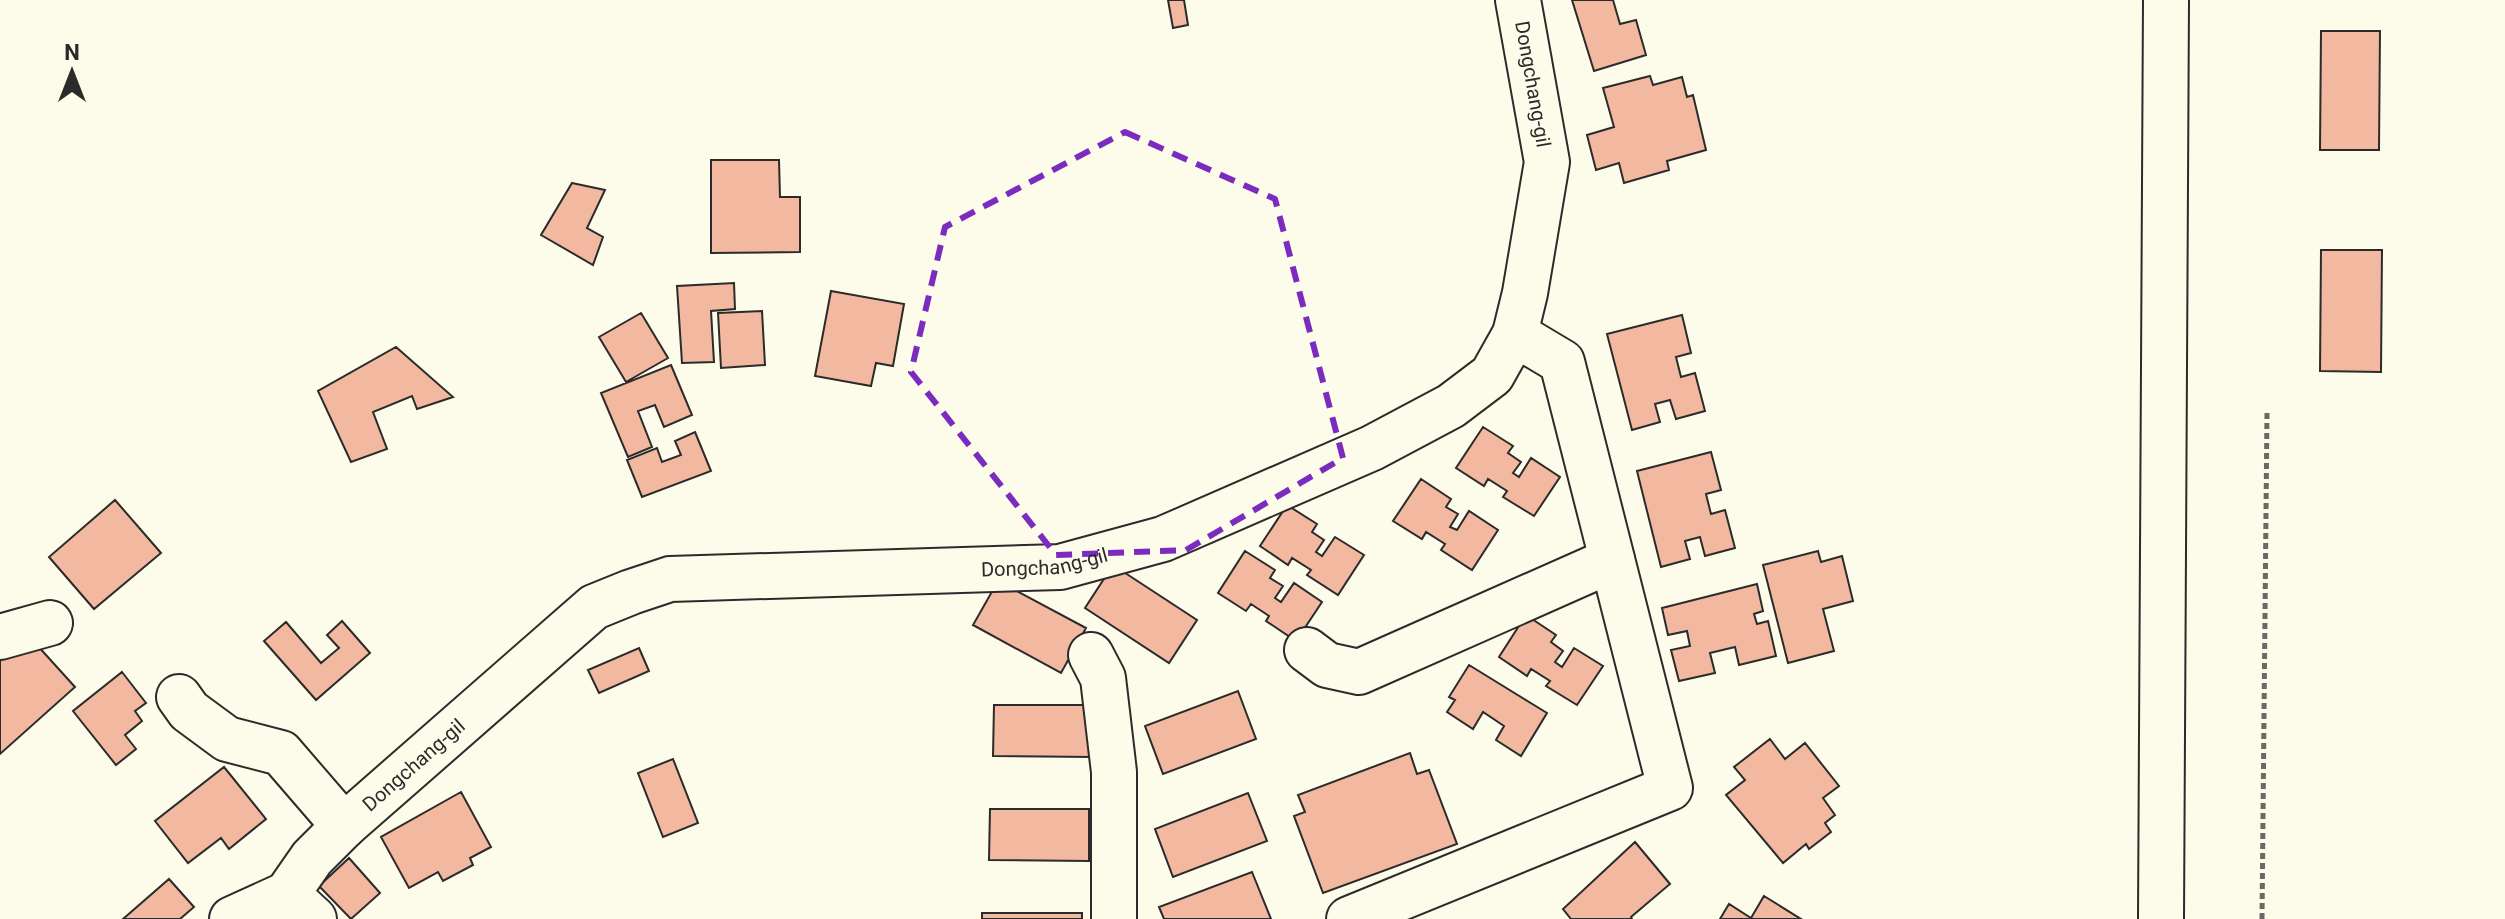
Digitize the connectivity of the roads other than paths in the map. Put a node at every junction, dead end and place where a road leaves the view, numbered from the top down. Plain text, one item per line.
1 (1518, 0) edge
2 (2166, 0) edge
3 (1515, 334) junction
4 (1612, 560) junction
5 (50, 623) dead end
6 (0, 637) edge
7 (1307, 650) dead end
8 (1091, 655) dead end
9 (179, 697) dead end
10 (344, 826) junction
11 (301, 906) edge
12 (232, 919) edge
13 (1114, 919) edge
14 (1349, 919) edge
15 (2161, 919) edge

1 - 3 street, Dongchang-gil
2 - 15 street
3 - 4 street
3 - 10 street, Dongchang-gil
4 - 7 street
4 - 14 street
5 - 6 street
8 - 13 street
9 - 10 street
10 - 11 street, Dongchang-gil
11 - 12 street, Dongchang-gil

